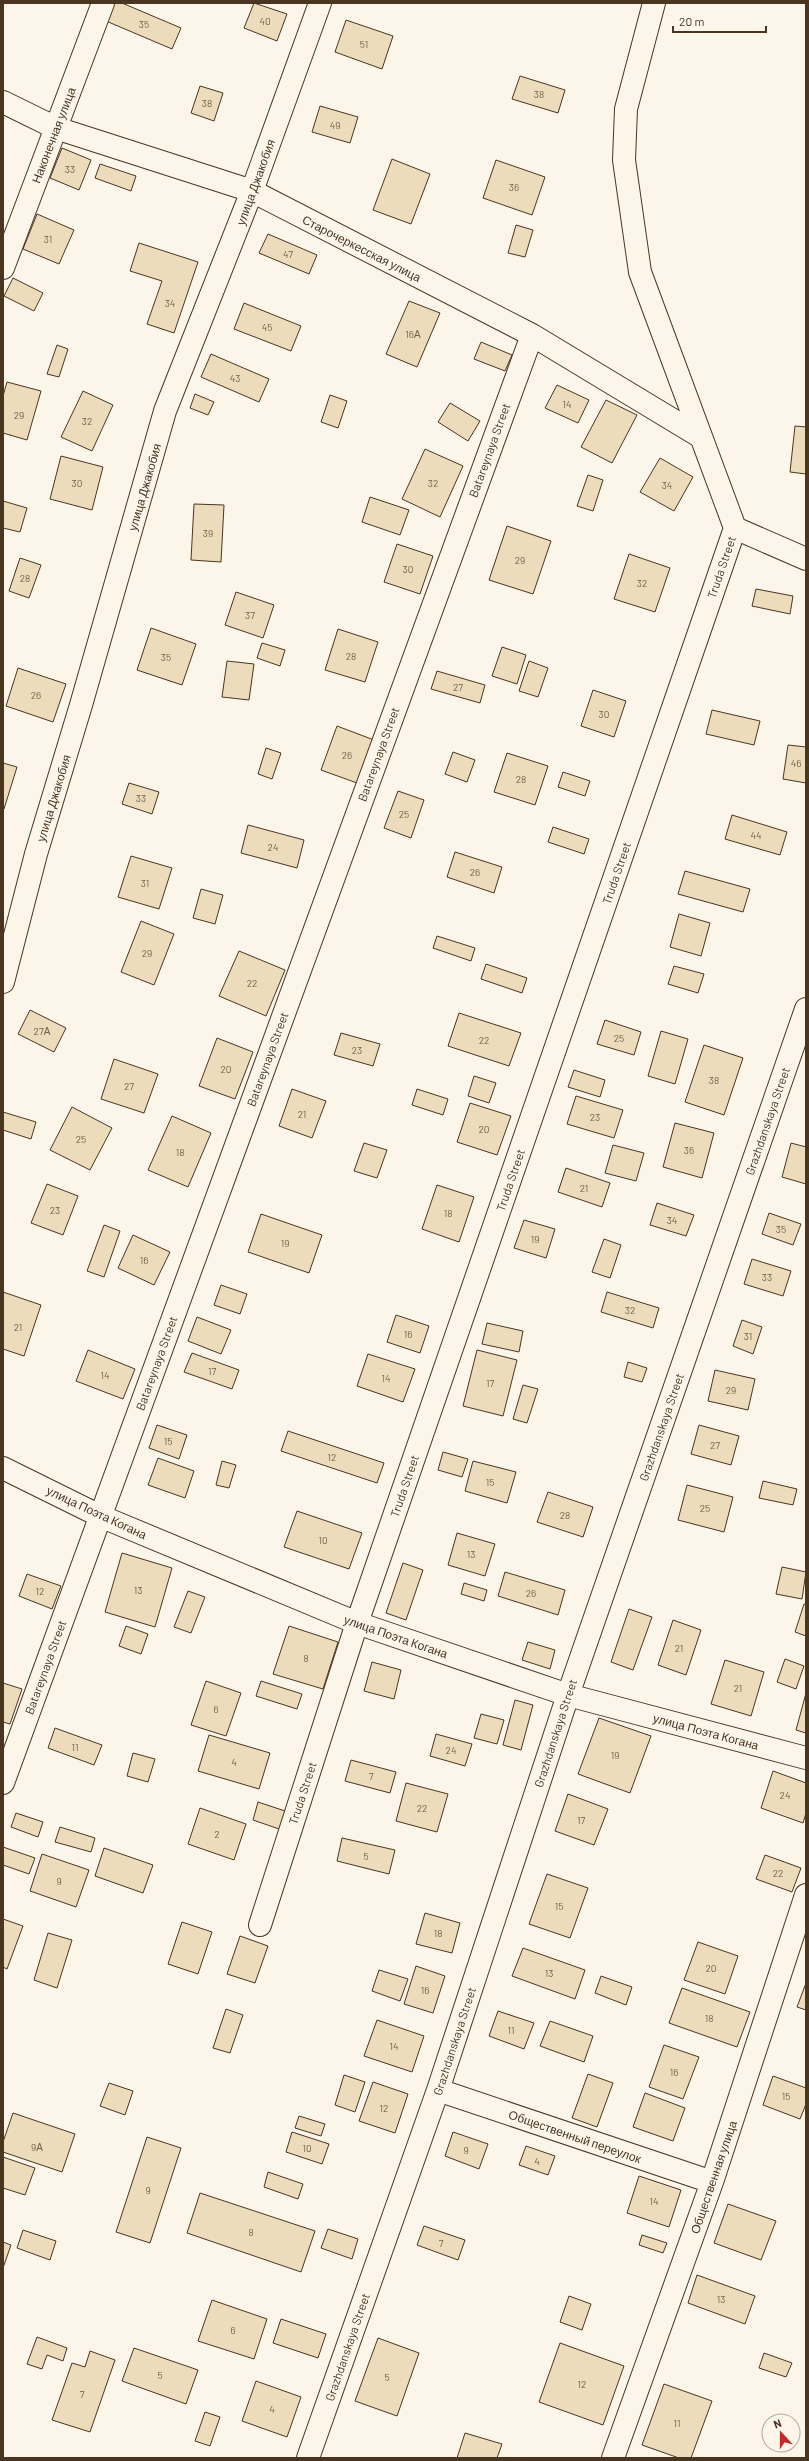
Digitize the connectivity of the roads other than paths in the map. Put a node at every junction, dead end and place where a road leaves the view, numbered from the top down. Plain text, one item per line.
1 (103, 3) edge
2 (320, 3) edge
3 (654, 3) edge
4 (3, 102) edge
5 (56, 128) junction
6 (252, 191) junction
7 (3, 268) edge
8 (532, 335) junction
9 (701, 437) junction
10 (735, 528) junction
11 (806, 559) edge
12 (3, 982) edge
13 (806, 1009) edge
14 (3, 1468) edge
15 (100, 1516) junction
16 (357, 1623) junction
17 (568, 1695) junction
18 (806, 1758) edge
19 (3, 1783) edge
20 (806, 1895) edge
21 (260, 1925) dead end
22 (438, 2090) junction
23 (712, 2182) junction
24 (308, 2458) edge
25 (614, 2458) edge

1 - 5 street, Наконечная улица
2 - 6 street, улица Джакобия
3 - 9 street
4 - 5 street, Старочеркесская улица
5 - 6 street, Старочеркесская улица
5 - 7 street, Наконечная улица
6 - 8 street, Старочеркесская улица
6 - 12 street, улица Джакобия
8 - 9 street, Старочеркесская улица
8 - 15 street, Batareynaya Street
9 - 10 street, Truda Street
10 - 11 street
10 - 16 street, Truda Street
13 - 17 street, Grazhdanskaya Street
14 - 15 street, улица Поэта Когана
15 - 16 street, улица Поэта Когана
15 - 19 street, Batareynaya Street
16 - 17 street, улица Поэта Когана
16 - 21 street, Truda Street
17 - 18 street, улица Поэта Когана
17 - 22 street, Grazhdanskaya Street
20 - 23 street, Общественная улица
22 - 23 street, Общественный переулок
22 - 24 street, Grazhdanskaya Street
23 - 25 street, Общественная улица

